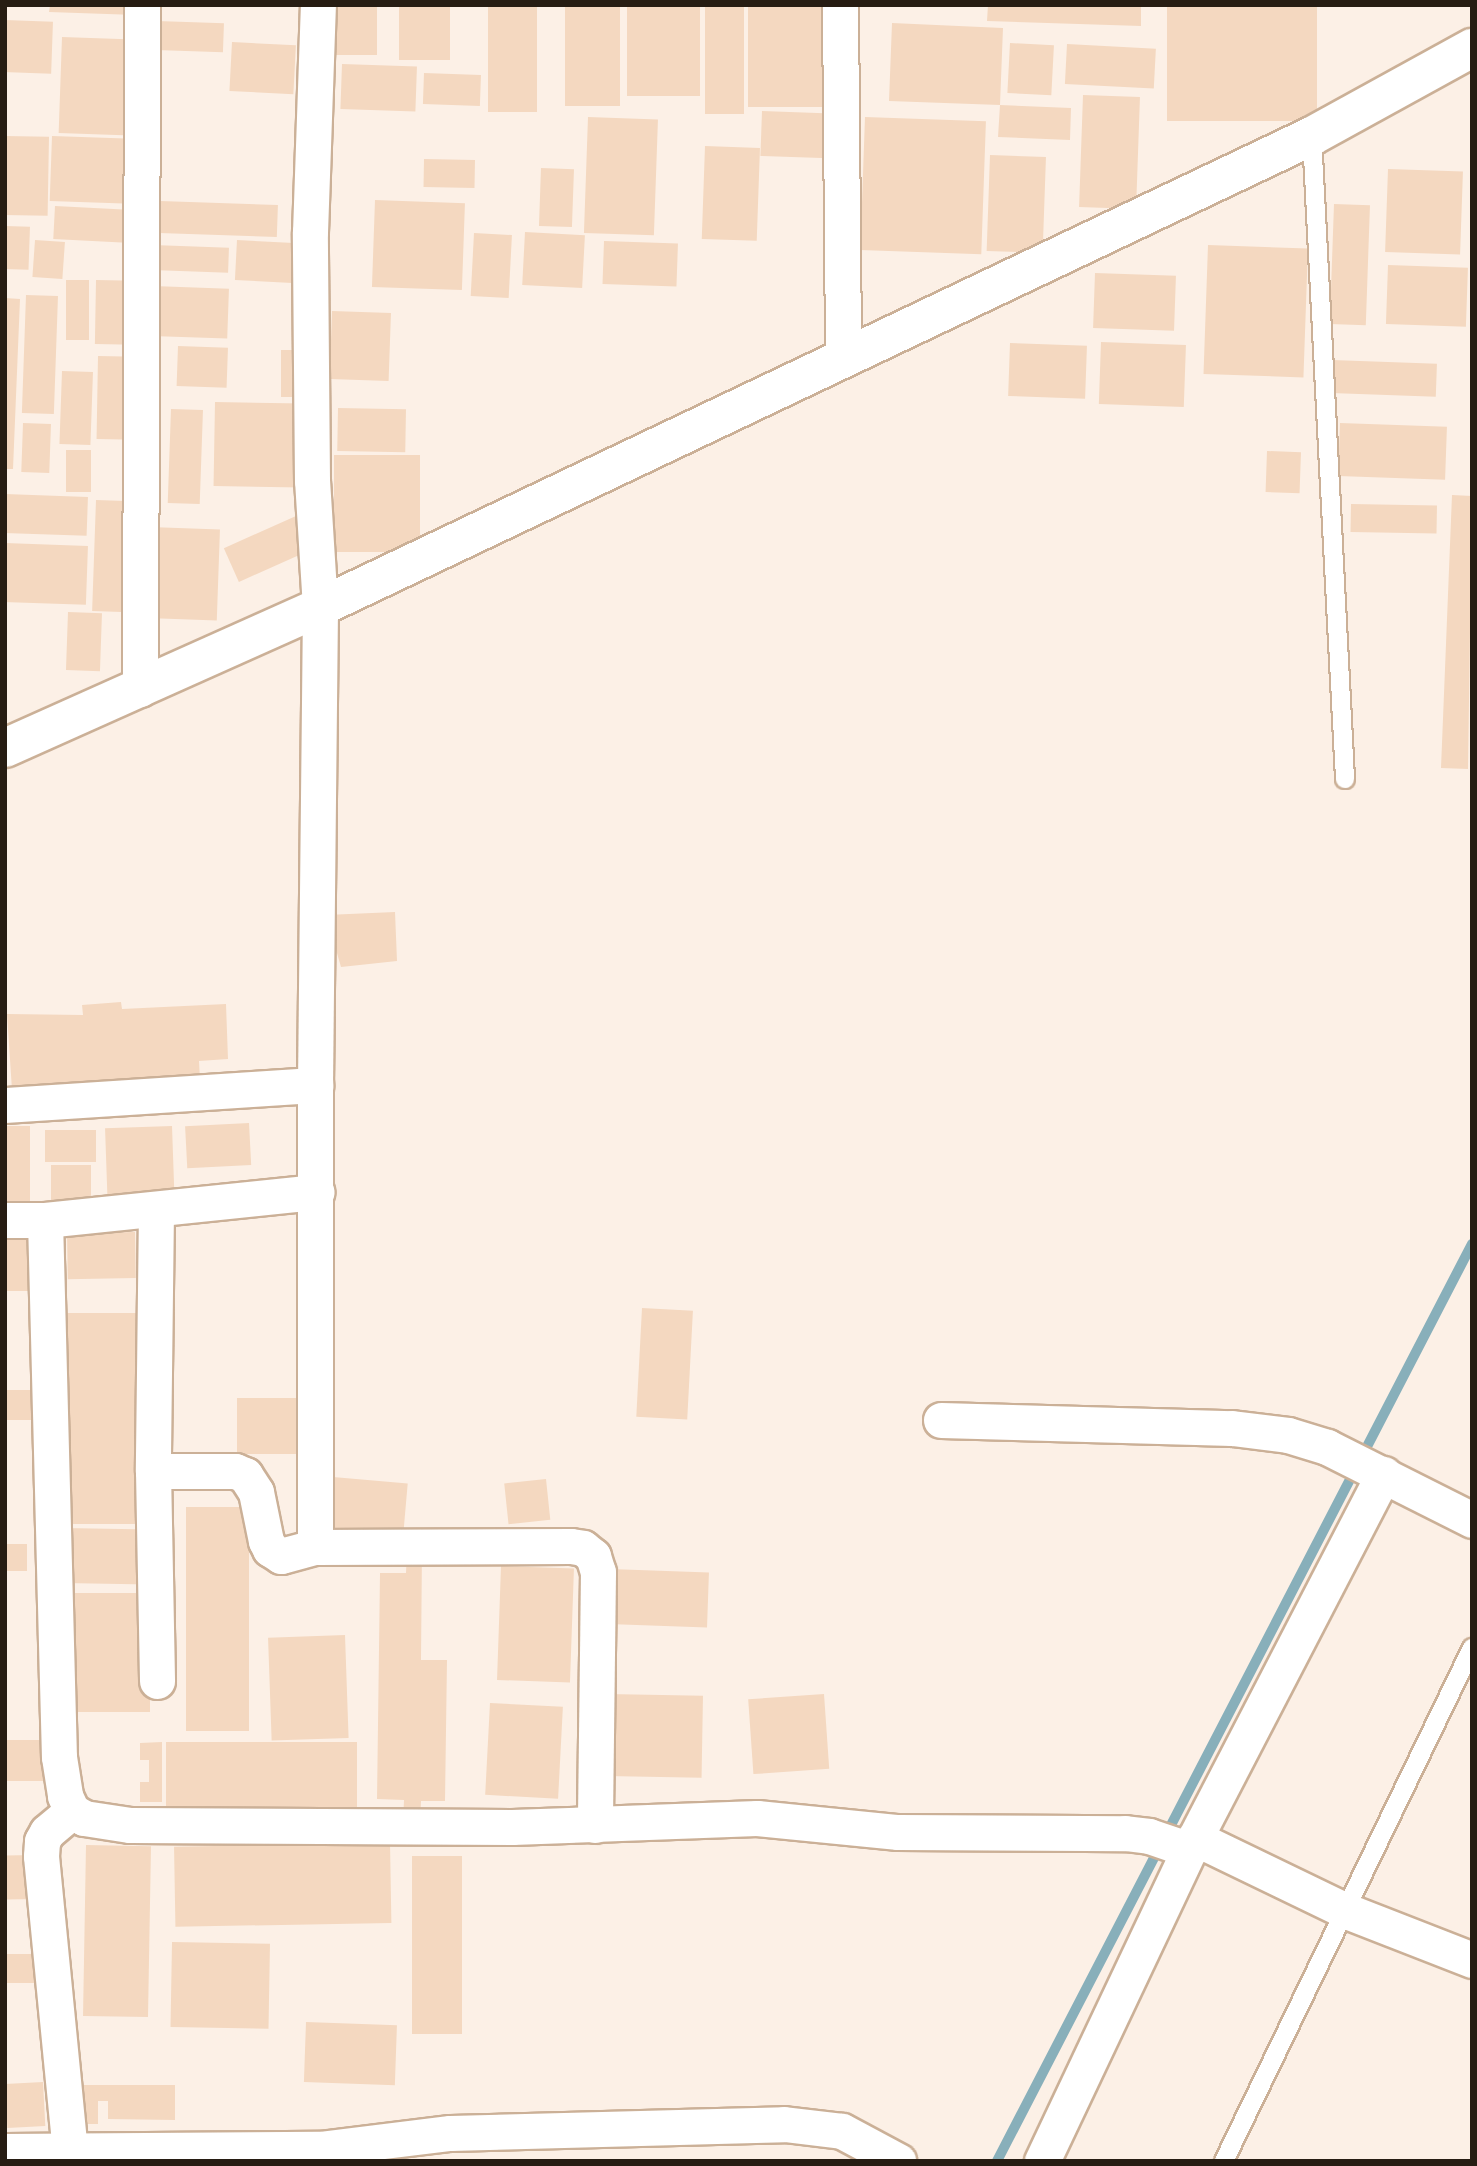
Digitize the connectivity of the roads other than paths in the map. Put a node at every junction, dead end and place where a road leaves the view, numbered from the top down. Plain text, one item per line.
1 (142, 5) edge
2 (318, 5) edge
3 (840, 5) edge
4 (1472, 48) edge
5 (1312, 136) junction
6 (843, 357) junction
7 (320, 607) junction
8 (140, 689) junction
9 (5, 748) edge
10 (1345, 779) dead end
11 (315, 1086) junction
12 (5, 1105) edge
13 (317, 1192) junction
14 (156, 1209) junction
15 (5, 1220) edge
16 (45, 1220) junction
17 (941, 1420) dead end
18 (153, 1471) junction
19 (1378, 1471) junction
20 (1472, 1520) edge
21 (315, 1547) junction
22 (1472, 1648) edge
23 (158, 1681) dead end
24 (72, 1811) junction
25 (595, 1825) junction
26 (1177, 1842) junction
27 (1344, 1910) junction
28 (1472, 1959) edge
29 (5, 2151) edge
30 (70, 2152) junction
31 (898, 2161) edge
32 (1042, 2161) edge
33 (1224, 2161) edge

1 - 8 street
2 - 7 street
3 - 6 street
4 - 5 street
5 - 6 street
5 - 10 lane
6 - 7 street
7 - 8 street
7 - 11 street
8 - 9 street
11 - 12 street
11 - 13 street
13 - 14 street
13 - 21 street
14 - 16 street
14 - 18 street
15 - 16 street
16 - 24 street
17 - 19 street
18 - 21 street
18 - 23 street
19 - 20 street
19 - 26 street
21 - 25 street
22 - 27 lane
24 - 25 street
24 - 30 street
25 - 26 street
26 - 27 street
26 - 32 street
27 - 28 street
27 - 33 lane
29 - 30 street
30 - 31 street

